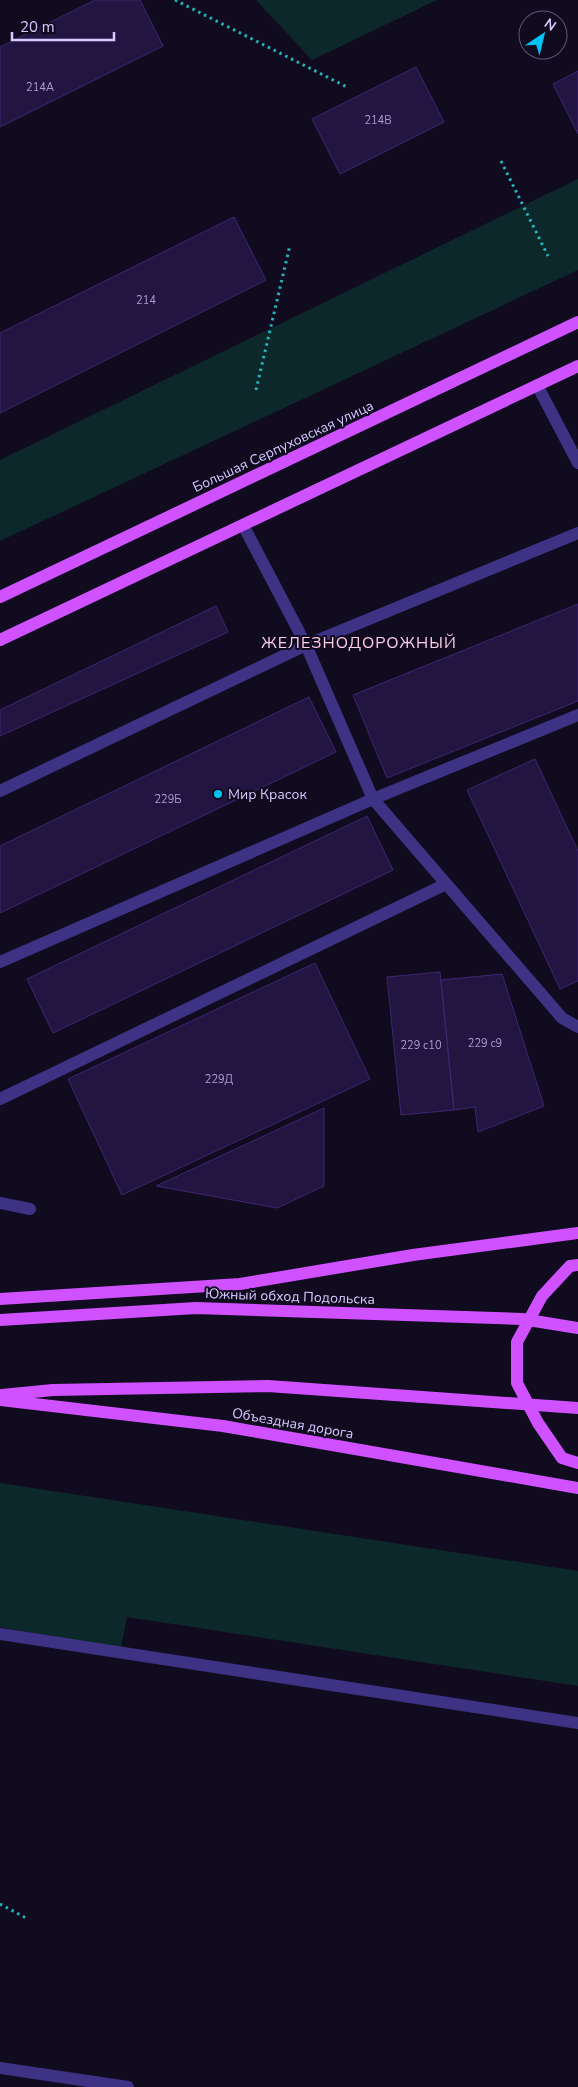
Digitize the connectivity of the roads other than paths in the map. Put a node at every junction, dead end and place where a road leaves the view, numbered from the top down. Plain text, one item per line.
1 (578, 322) edge
2 (578, 366) edge
3 (536, 385) junction
4 (578, 463) edge
5 (243, 525) junction
6 (578, 533) edge
7 (0, 597) edge
8 (0, 640) edge
9 (306, 645) junction
10 (578, 715) edge
11 (0, 791) edge
12 (373, 799) junction
13 (446, 884) junction
14 (0, 962) edge
15 (578, 1028) edge
16 (0, 1099) edge
17 (0, 1203) edge
18 (30, 1209) dead end
19 (578, 1233) edge
20 (578, 1265) edge
21 (0, 1299) edge
22 (0, 1320) edge
23 (578, 1328) edge
24 (0, 1396) edge
25 (0, 1400) edge
26 (578, 1408) edge
27 (578, 1463) edge
28 (578, 1488) edge
29 (0, 1634) edge
30 (578, 1722) edge
31 (0, 2068) edge
32 (128, 2087) edge

1 - 7 main road, Большая Серпуховская улица
2 - 3 main road
3 - 4 lane
3 - 5 main road
5 - 8 main road
5 - 9 lane
6 - 9 lane
9 - 11 lane
9 - 12 lane
10 - 12 lane
12 - 13 lane
12 - 14 lane
13 - 15 lane
13 - 16 lane
17 - 18 lane
19 - 21 main road
20 - 27 main road
22 - 23 main road, Южный обход Подольска
24 - 26 main road
25 - 28 main road, Объездная дорога
29 - 30 lane
31 - 32 lane

